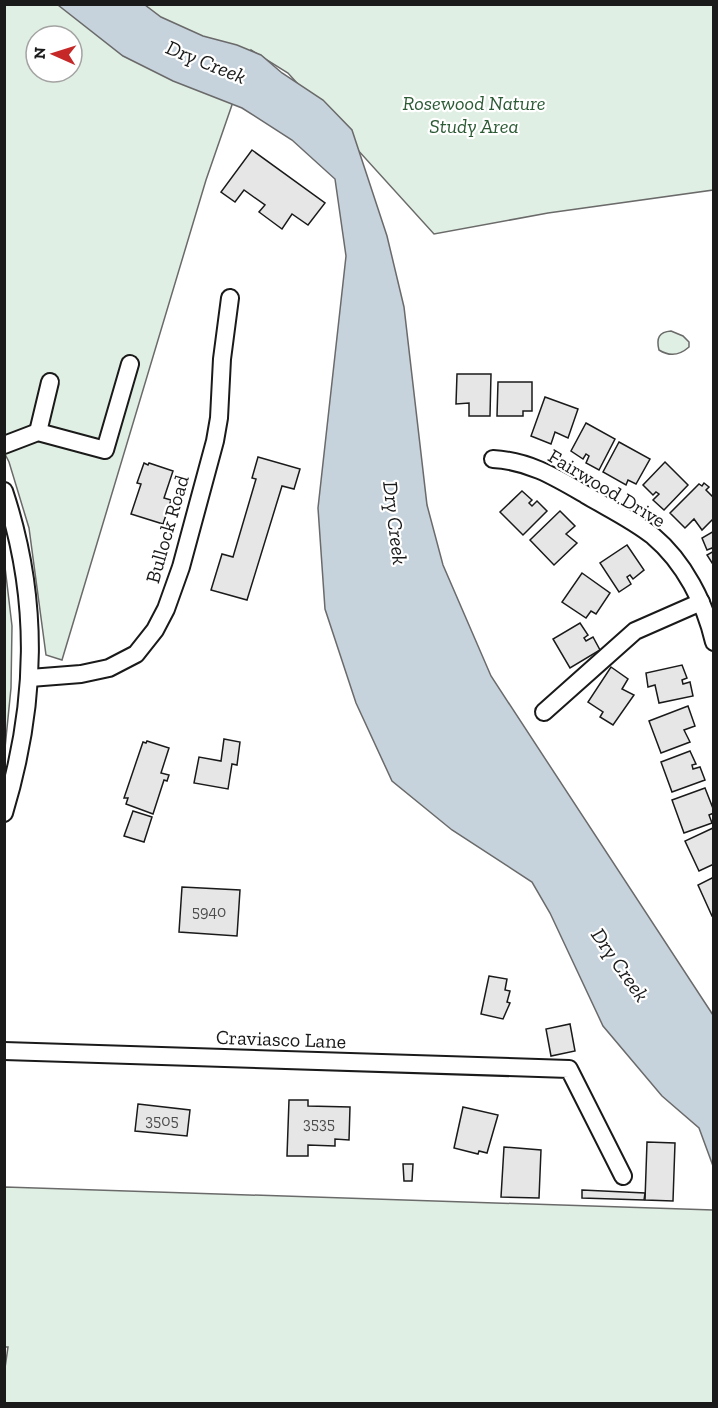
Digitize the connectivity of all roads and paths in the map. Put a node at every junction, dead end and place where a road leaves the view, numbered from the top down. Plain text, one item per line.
1 (230, 298) dead end
2 (130, 364) dead end
3 (50, 382) dead end
4 (38, 432) junction
5 (4, 445) edge
6 (493, 459) dead end
7 (4, 491) edge
8 (701, 602) junction
9 (714, 642) edge
10 (30, 678) junction
11 (544, 712) dead end
12 (4, 813) edge
13 (4, 1051) edge
14 (623, 1176) dead end

1 - 10 street, Bullock Road
2 - 4 street
3 - 4 street
4 - 5 street
6 - 8 street, Fairwood Drive
7 - 10 street
8 - 9 street, Fairwood Drive
8 - 11 street
10 - 12 street
13 - 14 street, Craviasco Lane

